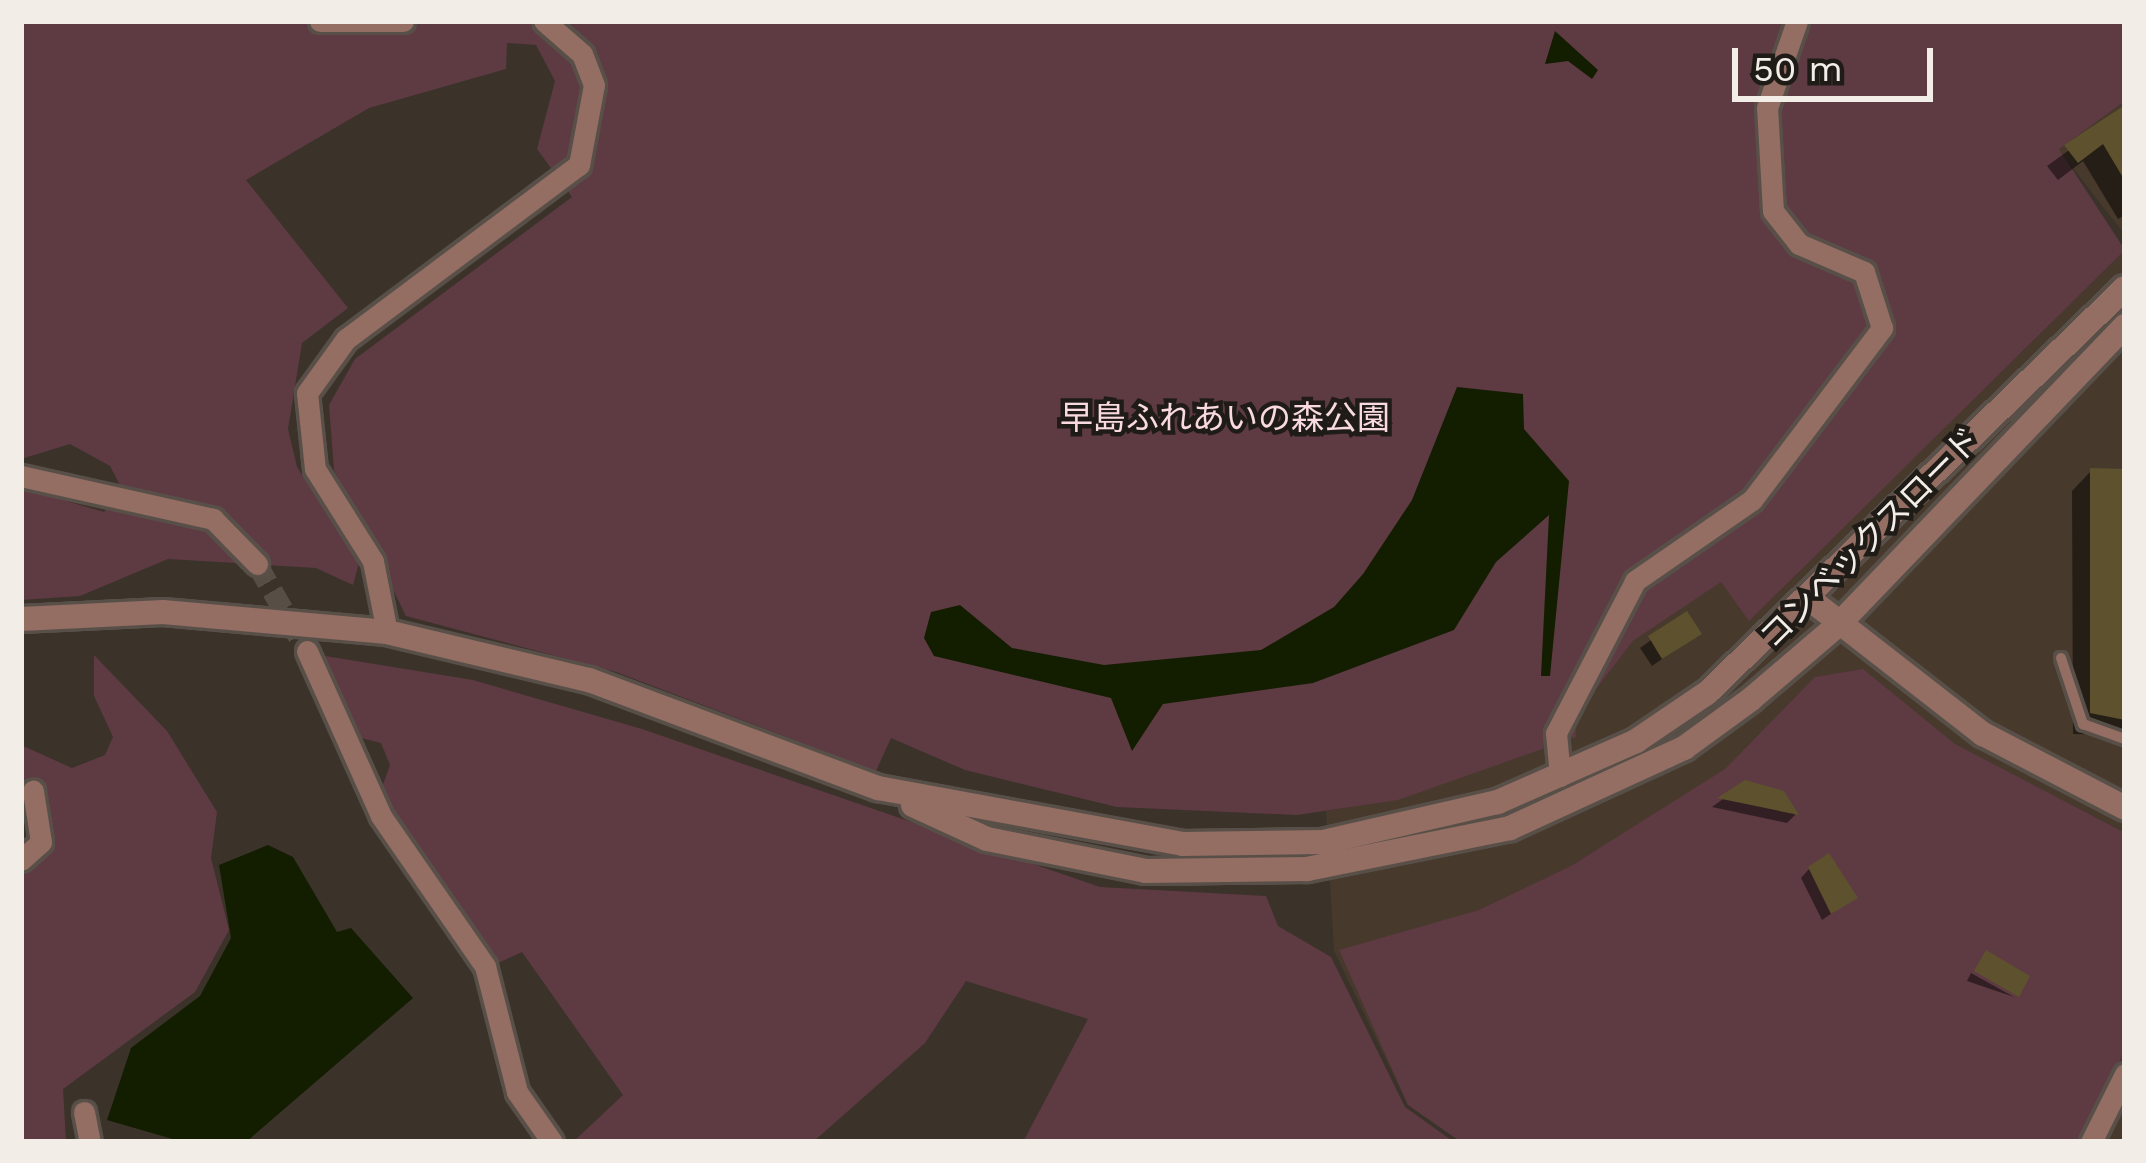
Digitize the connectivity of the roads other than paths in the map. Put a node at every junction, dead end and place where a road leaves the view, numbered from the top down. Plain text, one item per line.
1 (320, 21) edge
2 (403, 21) edge
3 (544, 21) edge
4 (1797, 21) edge
5 (2125, 289) edge
6 (2125, 326) edge
7 (21, 476) edge
8 (257, 564) tunnel mouth
9 (1812, 601) junction
10 (21, 619) edge
11 (1840, 623) junction
12 (388, 632) junction
13 (307, 651) tunnel mouth
14 (2062, 658) dead end
15 (2125, 740) edge
16 (1560, 776) junction
17 (878, 788) junction
18 (33, 791) dead end
19 (2125, 808) edge
20 (21, 860) edge
21 (2125, 1074) edge
22 (84, 1112) dead end
23 (90, 1142) edge
24 (552, 1142) edge
25 (2091, 1142) edge

1 - 2 street
3 - 12 street
4 - 16 street
5 - 9 street, コンベックスロード
6 - 11 street, コンベックスロード
7 - 8 street
9 - 11 street
9 - 16 street, コンベックスロード
10 - 12 street
11 - 17 street, コンベックスロード
11 - 19 street
12 - 17 street
13 - 24 street
14 - 15 lane
16 - 17 street, コンベックスロード
18 - 20 street
21 - 25 street
22 - 23 street

